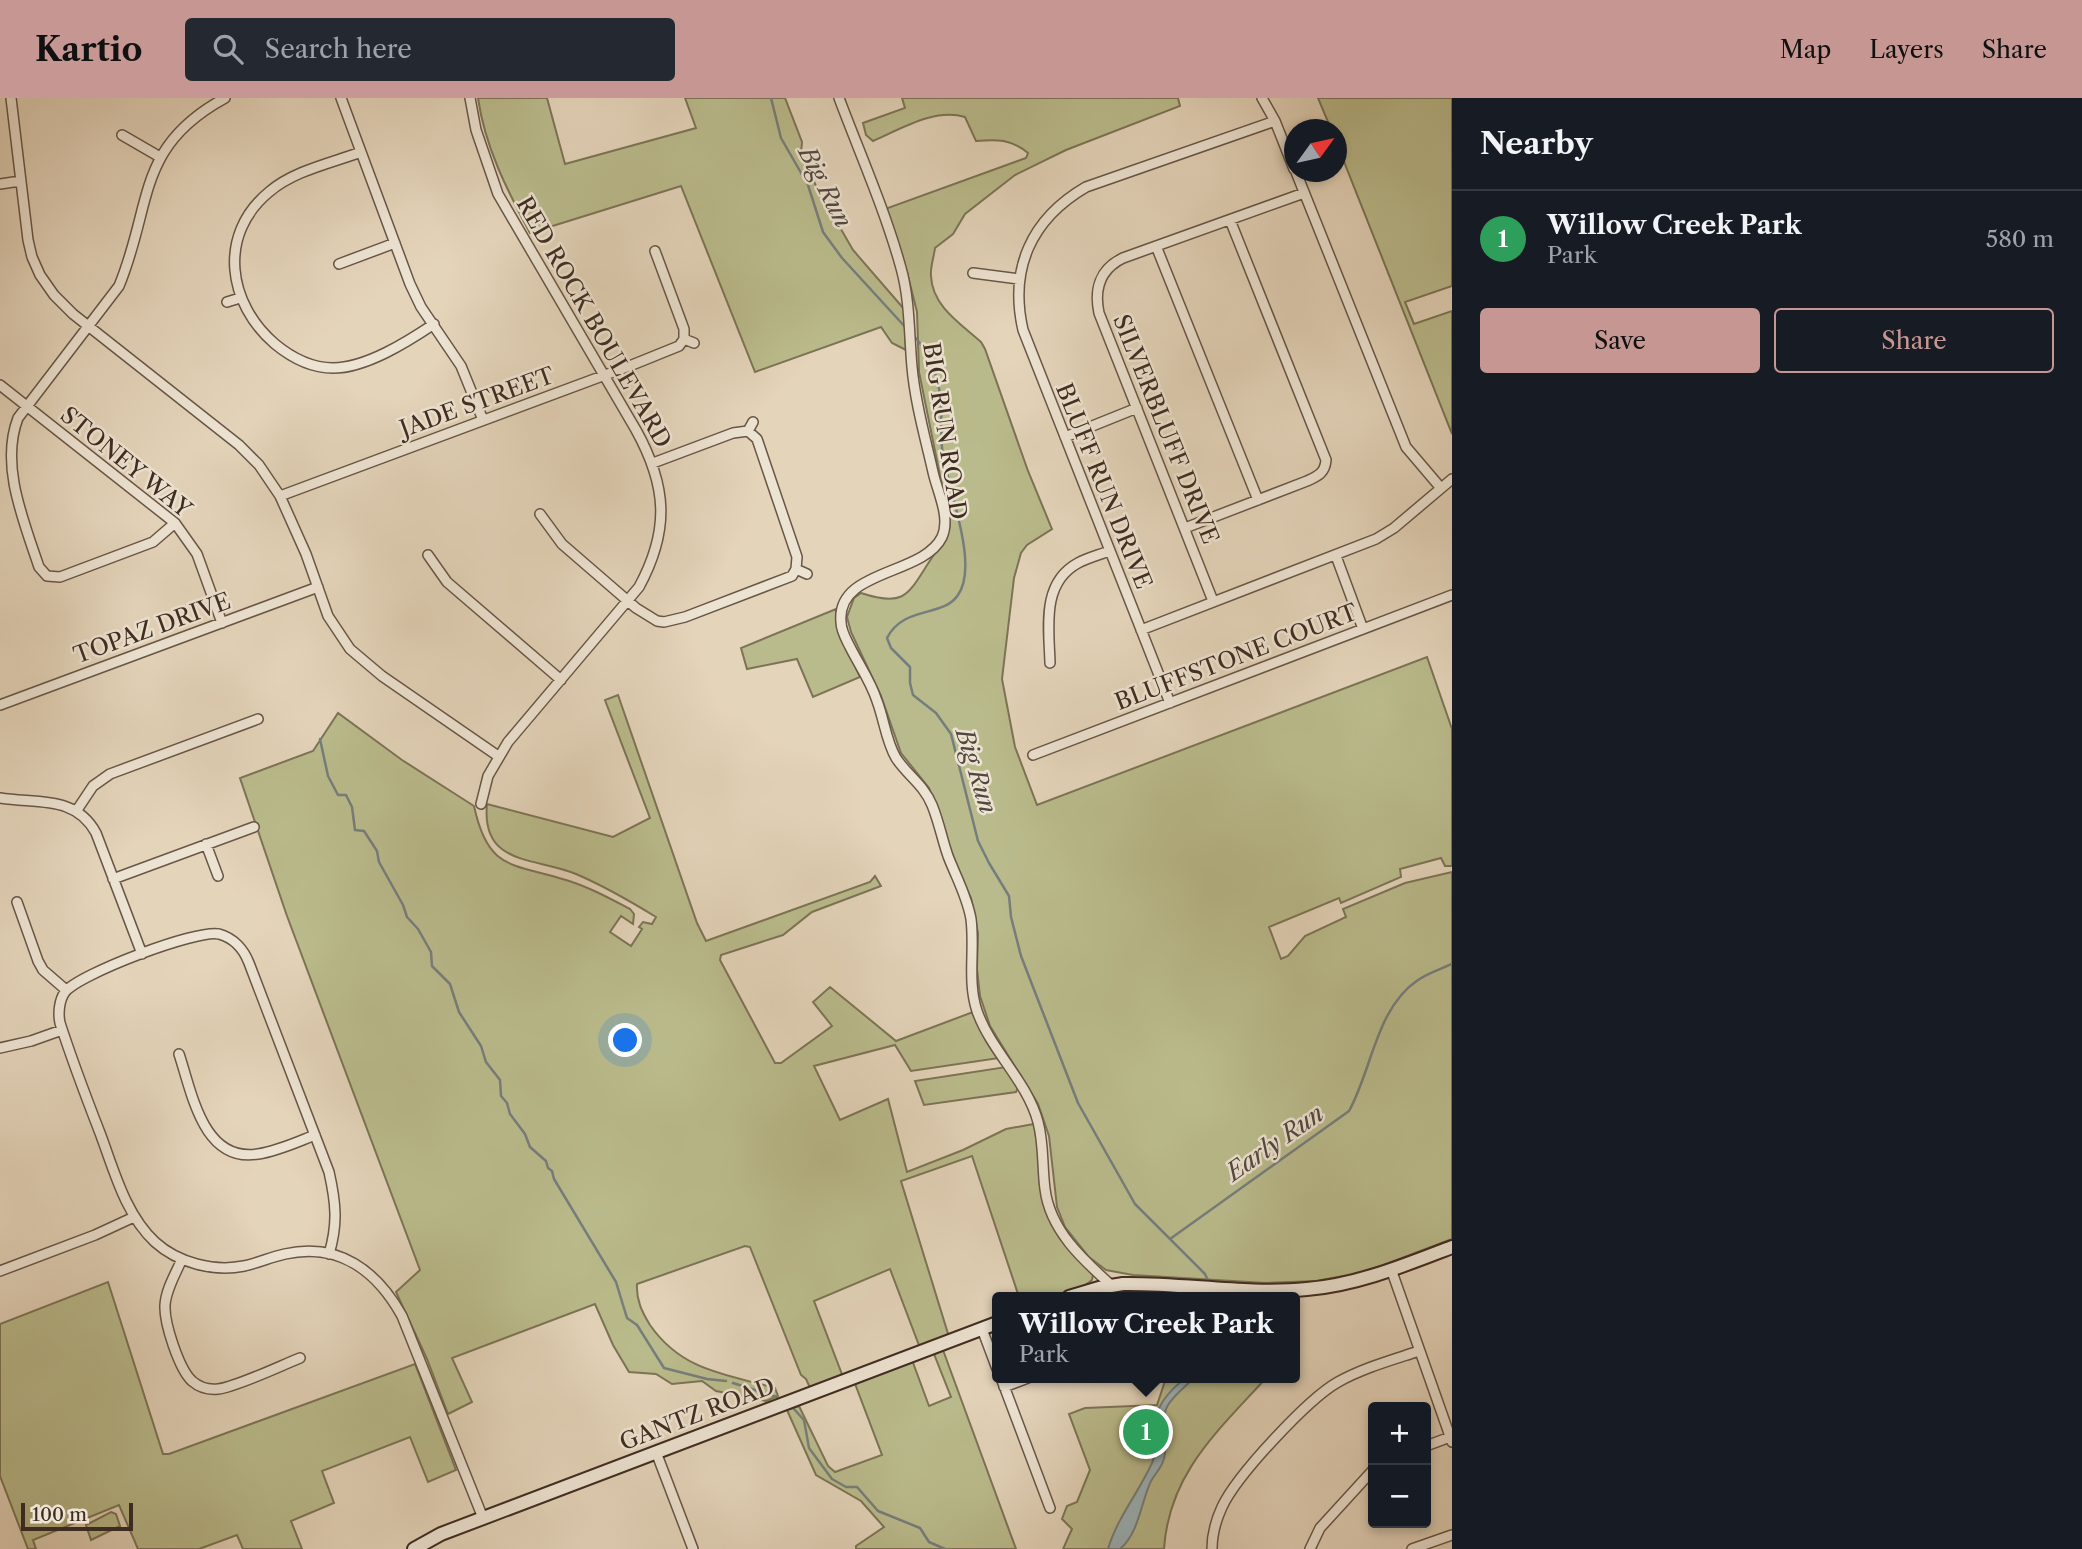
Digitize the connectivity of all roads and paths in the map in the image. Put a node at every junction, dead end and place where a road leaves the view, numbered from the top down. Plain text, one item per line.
1 (11, 98) edge
2 (225, 98) edge
3 (341, 98) edge
4 (470, 98) edge
5 (839, 98) edge
6 (1262, 98) edge
7 (1275, 121) junction
8 (122, 135) dead end
9 (1284, 143) edge
10 (361, 152) junction
11 (160, 157) junction
12 (20, 181) junction
13 (1300, 182) edge
14 (0, 184) edge
15 (1304, 193) junction
16 (1230, 220) junction
17 (395, 243) junction
18 (1156, 246) junction
19 (655, 251) dead end
20 (339, 264) dead end
21 (973, 273) dead end
22 (1019, 279) junction
23 (240, 298) junction
24 (227, 302) dead end
25 (434, 324) junction
26 (90, 327) junction
27 (684, 339) junction
28 (694, 343) dead end
29 (604, 376) junction
30 (0, 386) edge
31 (27, 407) junction
32 (1137, 408) junction
33 (483, 420) junction
34 (753, 422) dead end
35 (748, 431) junction
36 (1065, 437) junction
37 (653, 463) junction
38 (1452, 479) edge
39 (1440, 488) junction
40 (280, 496) junction
41 (1258, 500) junction
42 (540, 514) dead end
43 (174, 523) junction
44 (1185, 528) junction
45 (1109, 551) junction
46 (428, 555) dead end
47 (1336, 556) junction
48 (796, 569) junction
49 (807, 574) dead end
50 (318, 587) junction
51 (1452, 596) edge
52 (628, 601) junction
53 (1213, 601) junction
54 (222, 622) junction
55 (1363, 629) junction
56 (1141, 630) junction
57 (1050, 663) dead end
58 (561, 680) junction
59 (1170, 703) junction
60 (0, 705) edge
61 (258, 719) dead end
62 (1033, 755) dead end
63 (498, 756) junction
64 (0, 798) edge
65 (481, 804) dead end
66 (77, 810) junction
67 (254, 827) dead end
68 (206, 845) junction
69 (218, 876) dead end
70 (113, 879) junction
71 (17, 902) dead end
72 (142, 954) junction
73 (66, 990) junction
74 (62, 1030) junction
75 (0, 1048) edge
76 (179, 1054) dead end
77 (315, 1135) junction
78 (134, 1217) junction
79 (1452, 1248) edge
80 (329, 1254) junction
81 (182, 1259) junction
82 (1391, 1269) junction
83 (0, 1270) edge
84 (1111, 1285) junction
85 (1086, 1292) edge
86 (992, 1325) edge
87 (982, 1329) junction
88 (1419, 1351) junction
89 (992, 1356) edge
90 (300, 1358) dead end
91 (1002, 1383) edge
92 (1451, 1440) edge
93 (1431, 1445) edge
94 (656, 1452) junction
95 (1368, 1475) edge
96 (1050, 1508) dead end
97 (483, 1518) junction
98 (1452, 1535) edge
99 (414, 1549) edge
100 (693, 1549) edge
101 (1212, 1549) edge
102 (1310, 1549) edge
103 (1412, 1549) edge

1 - 12 street
2 - 11 street
3 - 10 street
4 - 29 street, RED ROCK BOULEVARD
5 - 84 street, BIG RUN ROAD
6 - 7 street
7 - 9 street
7 - 22 street, BLUFF RUN DRIVE
8 - 11 street
10 - 17 street
10 - 23 street
11 - 26 street
12 - 14 street
12 - 26 street
13 - 15 street
15 - 16 street
15 - 39 street
16 - 18 street
16 - 41 street
17 - 20 street
17 - 25 street
18 - 32 street, SILVERBLUFF DRIVE
18 - 41 street
19 - 27 street
21 - 22 street
22 - 36 street, BLUFF RUN DRIVE
23 - 24 street
23 - 25 street
25 - 33 street
26 - 31 street
26 - 40 street
27 - 28 street
27 - 29 street, JADE STREET
29 - 33 street, JADE STREET
29 - 37 street, RED ROCK BOULEVARD
30 - 31 street, STONEY WAY
31 - 43 street, STONEY WAY
31 - 43 street
32 - 36 street
32 - 44 street, SILVERBLUFF DRIVE
33 - 40 street, JADE STREET
34 - 35 street
35 - 37 street
35 - 48 street
36 - 45 street, BLUFF RUN DRIVE
37 - 52 street, RED ROCK BOULEVARD
38 - 39 street
39 - 47 street
40 - 50 street
41 - 44 street
42 - 52 street
43 - 54 street, STONEY WAY
44 - 53 street, SILVERBLUFF DRIVE
45 - 56 street, BLUFF RUN DRIVE
45 - 57 street
46 - 58 street
47 - 53 street
47 - 55 street
48 - 49 street
48 - 52 street
50 - 54 street, TOPAZ DRIVE
50 - 63 street
51 - 55 street, BLUFFSTONE COURT
52 - 58 street, RED ROCK BOULEVARD
53 - 56 street
54 - 60 street, TOPAZ DRIVE
55 - 59 street, BLUFFSTONE COURT
56 - 59 street, BLUFF RUN DRIVE
58 - 63 street, RED ROCK BOULEVARD
59 - 62 street, BLUFFSTONE COURT
61 - 66 street
63 - 65 street, RED ROCK BOULEVARD
64 - 66 street
66 - 70 street
67 - 68 street
68 - 69 street
68 - 70 street
70 - 72 street
71 - 73 street
72 - 73 street
72 - 77 street
73 - 74 street
74 - 75 street
74 - 78 street
76 - 77 street
77 - 80 street
78 - 81 street
78 - 83 street
79 - 82 main road
80 - 81 street
80 - 97 street
81 - 90 street
82 - 84 main road
82 - 88 street
84 - 85 main road
86 - 87 main road, GANTZ ROAD
87 - 89 street
87 - 94 main road, GANTZ ROAD
88 - 92 street
88 - 101 street
91 - 96 street
92 - 93 street
94 - 97 main road, GANTZ ROAD
94 - 100 street
95 - 102 street
97 - 99 main road, GANTZ ROAD
98 - 103 street

